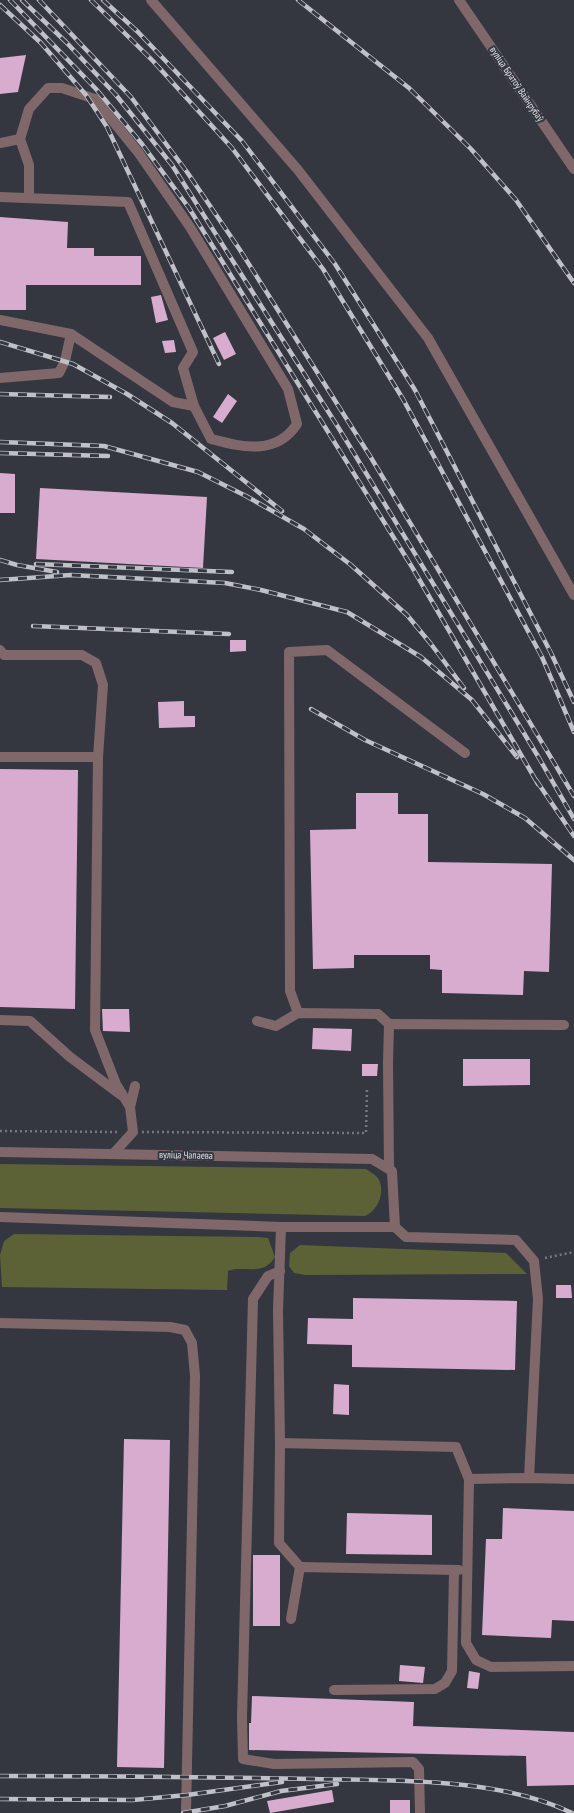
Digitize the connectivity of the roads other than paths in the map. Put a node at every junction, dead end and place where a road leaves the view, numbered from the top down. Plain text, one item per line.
1 (151, 0) edge
2 (459, 0) edge
3 (20, 139) junction
4 (0, 143) edge
5 (574, 169) edge
6 (0, 197) edge
7 (29, 198) junction
8 (0, 320) edge
9 (71, 334) junction
10 (0, 378) edge
11 (194, 406) junction
12 (574, 595) edge
13 (0, 650) edge
14 (465, 753) dead end
15 (0, 757) edge
16 (98, 757) junction
17 (298, 1013) junction
18 (0, 1020) edge
19 (257, 1021) dead end
20 (389, 1024) junction
21 (564, 1025) dead end
22 (135, 1086) dead end
23 (127, 1103) junction
24 (0, 1152) edge
25 (114, 1154) junction
26 (389, 1168) junction
27 (0, 1217) edge
28 (281, 1227) junction
29 (395, 1227) junction
30 (280, 1271) junction
31 (0, 1323) edge
32 (280, 1443) junction
33 (530, 1478) junction
34 (470, 1479) junction
35 (574, 1479) edge
36 (300, 1567) junction
37 (467, 1569) junction
38 (454, 1571) junction
39 (291, 1619) dead end
40 (574, 1666) edge
41 (334, 1690) dead end
42 (186, 1813) edge
43 (420, 1813) edge

1 - 12 street
2 - 5 street, вуліца Братоў Вайнрубаў
3 - 4 street
3 - 7 street
3 - 11 street
6 - 7 street
7 - 11 street
8 - 9 street
9 - 10 street
9 - 11 street
13 - 16 street
14 - 17 street
15 - 16 street
16 - 23 street
17 - 19 street
17 - 20 street
18 - 23 street
20 - 21 street
20 - 26 street
22 - 23 street
23 - 25 street
24 - 25 street, вуліца Чапаева
25 - 26 street, вуліца Чапаева
26 - 29 street
27 - 28 street
28 - 29 street
28 - 30 street
29 - 33 street
30 - 32 street
30 - 43 street
31 - 42 street
32 - 34 street
32 - 36 street
33 - 34 street
33 - 35 street
34 - 37 street
36 - 38 street
36 - 39 street
37 - 38 street
37 - 40 street
38 - 41 street

